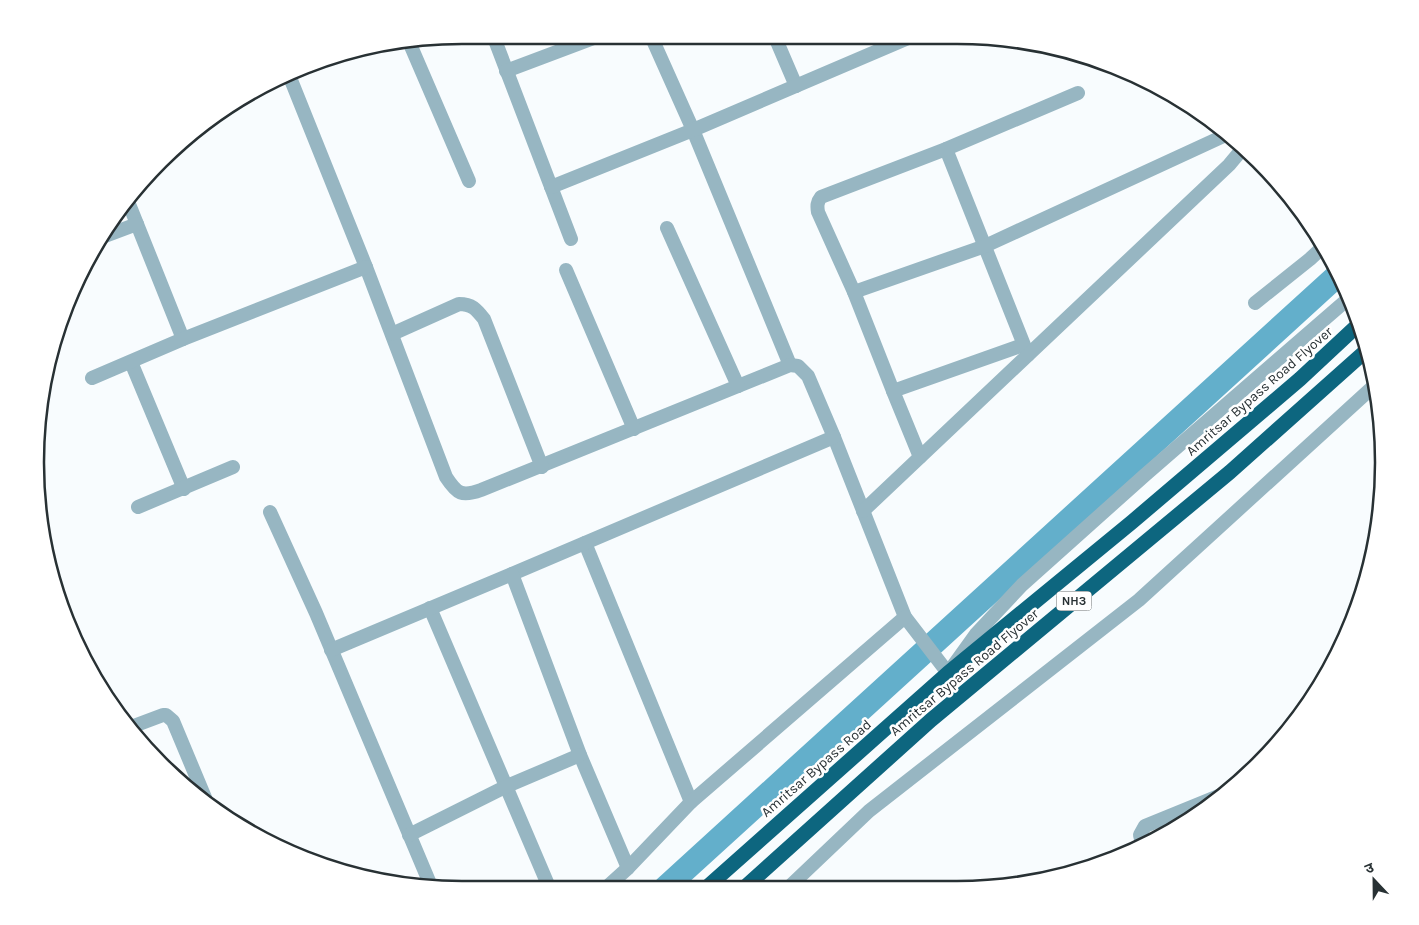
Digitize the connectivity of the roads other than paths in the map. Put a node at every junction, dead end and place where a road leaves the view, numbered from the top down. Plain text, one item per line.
1 (496, 44) edge
2 (578, 44) edge
3 (654, 44) edge
4 (778, 44) edge
5 (894, 44) edge
6 (411, 47) edge
7 (506, 71) junction
8 (291, 81) edge
9 (796, 86) junction
10 (1078, 93) dead end
11 (693, 130) junction
12 (1220, 138) edge
13 (946, 149) junction
14 (1239, 153) edge
15 (469, 181) dead end
16 (551, 187) junction
17 (130, 208) edge
18 (137, 224) junction
19 (667, 228) dead end
20 (112, 233) edge
21 (571, 239) dead end
22 (985, 246) junction
23 (1318, 252) edge
24 (366, 267) junction
25 (566, 270) dead end
26 (854, 292) junction
27 (1255, 303) dead end
28 (1343, 303) edge
29 (1353, 329) edge
30 (392, 334) junction
31 (183, 340) junction
32 (1025, 350) junction
33 (1361, 355) edge
34 (131, 362) junction
35 (790, 365) junction
36 (92, 378) dead end
37 (738, 386) junction
38 (893, 391) junction
39 (1369, 391) edge
40 (634, 429) junction
41 (834, 437) junction
42 (920, 457) junction
43 (233, 467) dead end
44 (542, 467) junction
45 (184, 488) junction
46 (138, 507) dead end
47 (863, 511) junction
48 (270, 512) dead end
49 (585, 543) junction
50 (512, 574) junction
51 (430, 608) junction
52 (905, 617) junction
53 (331, 650) junction
54 (948, 673) junction
55 (136, 725) edge
56 (580, 756) junction
57 (505, 787) junction
58 (202, 790) edge
59 (691, 802) junction
60 (1198, 804) edge
61 (409, 835) junction
62 (1141, 838) edge
63 (628, 868) junction
64 (428, 879) edge
65 (546, 881) edge
66 (614, 881) edge
67 (714, 881) edge
68 (752, 881) edge
69 (795, 881) edge

1 - 7 street
2 - 7 street
3 - 11 street
4 - 9 street
5 - 9 street
6 - 15 street
7 - 16 street
8 - 24 street
9 - 11 street
10 - 13 street
11 - 16 street
11 - 35 street
12 - 22 street
13 - 22 street
13 - 26 street
14 - 32 street
16 - 21 street
17 - 18 street
18 - 20 street
18 - 31 street
19 - 37 street
22 - 26 street
22 - 32 street
23 - 27 street
24 - 30 street
24 - 31 street
25 - 40 street
26 - 38 street
28 - 54 street
29 - 54 highway, Amritsar Bypass Road Flyover / NH3
30 - 44 street
30 - 44 street
31 - 34 street
32 - 38 street
32 - 42 street
33 - 68 highway, Amritsar Bypass Road Flyover / NH3
34 - 36 street
34 - 45 street
35 - 37 street
35 - 41 street
37 - 40 street
38 - 42 street
39 - 69 street
40 - 44 street
41 - 47 street
41 - 49 street
42 - 47 street
43 - 45 street
45 - 46 street
47 - 52 street
48 - 53 street
49 - 50 street
49 - 59 street
50 - 51 street
50 - 56 street
51 - 53 street
51 - 57 street
52 - 54 street
52 - 59 street
53 - 61 street
54 - 67 highway, Amritsar Bypass Road / NH3
55 - 58 street
56 - 57 street
56 - 63 street
57 - 61 street
57 - 65 street
59 - 63 street
60 - 62 street
61 - 64 street
63 - 66 street

